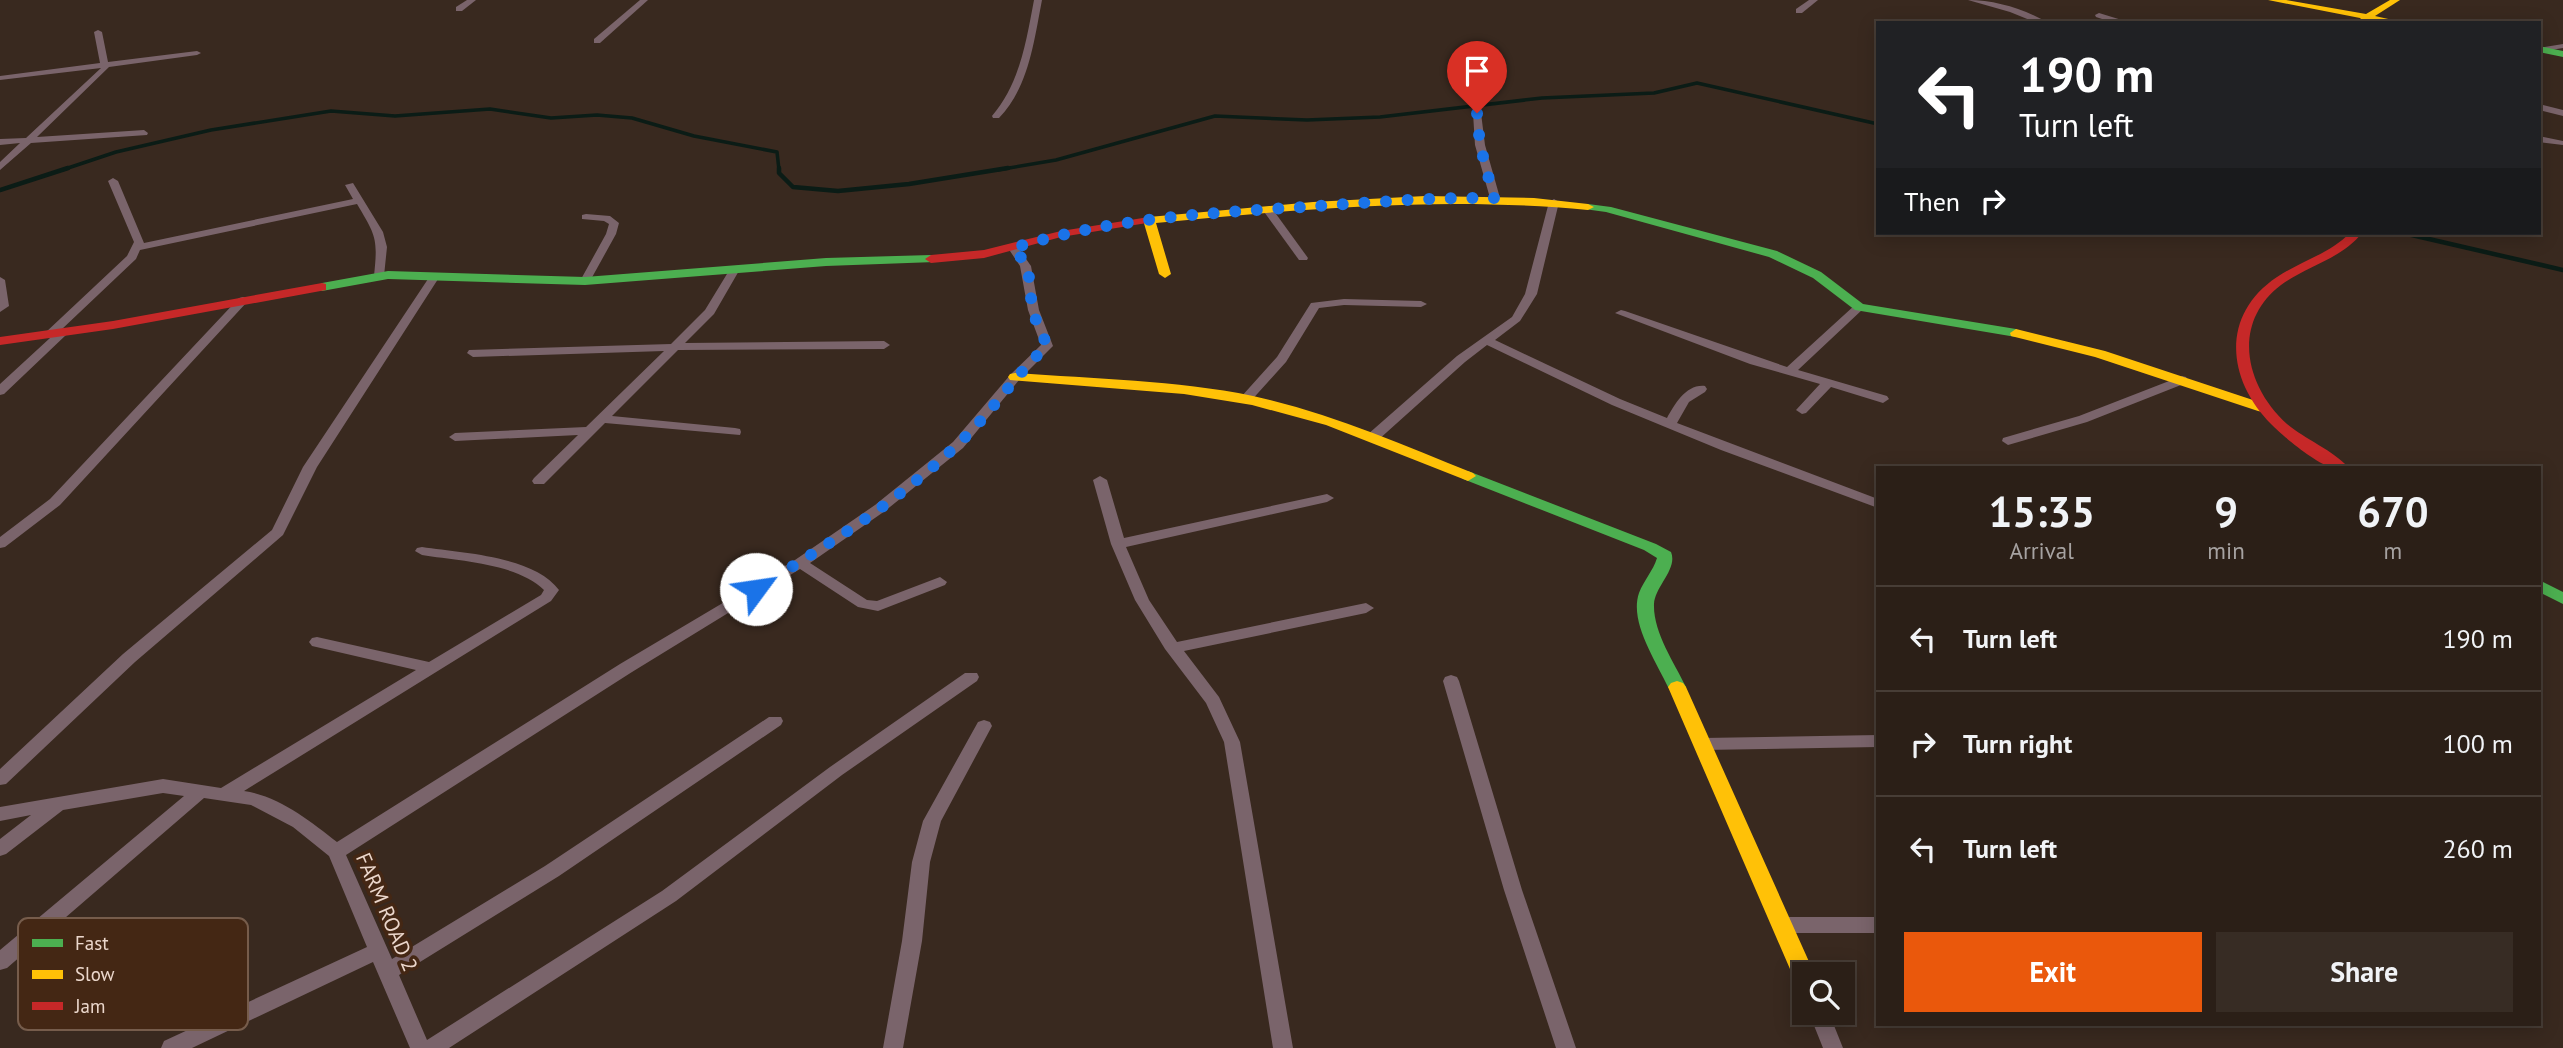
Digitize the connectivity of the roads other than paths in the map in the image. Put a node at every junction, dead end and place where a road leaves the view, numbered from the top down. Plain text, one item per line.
1 (472, 0) edge
2 (643, 0) edge
3 (1038, 0) edge
4 (1814, 0) edge
5 (1972, 0) edge
6 (2396, 0) edge
7 (2282, 1) edge
8 (459, 9) dead end
9 (1800, 11) dead end
10 (2099, 15) dead end
11 (2363, 20) edge
12 (2039, 21) edge
13 (2116, 21) edge
14 (98, 32) dead end
15 (597, 41) dead end
16 (2563, 46) edge
17 (2541, 50) edge
18 (197, 53) dead end
19 (2563, 54) edge
20 (104, 65) junction
21 (0, 78) edge
22 (2541, 108) edge
23 (1477, 113) dead end
24 (2563, 113) edge
25 (996, 116) dead end
26 (144, 133) dead end
27 (2541, 139) edge
28 (29, 141) junction
29 (0, 142) edge
30 (2562, 143) edge
31 (0, 167) edge
32 (113, 181) dead end
33 (350, 185) dead end
34 (1494, 198) junction
35 (358, 201) junction
36 (1554, 202) junction
37 (1267, 209) junction
38 (586, 217) dead end
39 (1149, 220) junction
40 (211, 232) junction
41 (2355, 235) edge
42 (136, 248) junction
43 (215, 248) dead end
44 (1013, 248) junction
45 (1303, 258) dead end
46 (735, 269) junction
47 (1165, 274) dead end
48 (379, 276) junction
49 (435, 276) junction
50 (0, 279) edge
51 (585, 281) junction
52 (243, 300) junction
53 (1421, 304) dead end
54 (1859, 307) junction
55 (0, 309) edge
56 (1621, 313) dead end
57 (56, 334) junction
58 (0, 341) edge
59 (1488, 341) junction
60 (884, 345) dead end
61 (674, 347) junction
62 (472, 353) dead end
63 (1790, 371) junction
64 (1015, 377) junction
65 (2182, 380) junction
66 (1829, 382) junction
67 (1701, 389) dead end
68 (0, 391) edge
69 (1883, 399) dead end
70 (1245, 400) junction
71 (2263, 408) junction
72 (1802, 410) dead end
73 (602, 419) junction
74 (1670, 424) junction
75 (590, 431) junction
76 (734, 432) dead end
77 (455, 437) dead end
78 (1372, 438) junction
79 (2008, 441) dead end
80 (2335, 466) edge
81 (1100, 480) dead end
82 (539, 481) dead end
83 (1327, 498) dead end
84 (1876, 503) edge
85 (0, 544) edge
86 (1118, 544) junction
87 (422, 551) dead end
88 (800, 563) junction
89 (940, 582) dead end
90 (2541, 586) edge
91 (2563, 599) edge
92 (1366, 608) dead end
93 (317, 642) dead end
94 (1175, 648) junction
95 (431, 668) junction
96 (971, 677) dead end
97 (1451, 681) dead end
98 (775, 721) dead end
99 (984, 726) dead end
100 (1876, 741) edge
101 (1703, 744) junction
102 (0, 779) edge
103 (202, 790) junction
104 (225, 794) junction
105 (61, 802) junction
106 (0, 814) edge
107 (0, 849) edge
108 (336, 852) junction
109 (52, 918) edge
110 (1784, 925) junction
111 (1876, 925) edge
112 (18, 947) edge
113 (379, 950) junction
114 (0, 962) edge
115 (1799, 962) edge
116 (389, 971) junction
117 (248, 1012) edge
118 (1824, 1025) edge
119 (209, 1030) edge
120 (171, 1048) edge
121 (419, 1048) edge
122 (432, 1048) edge
123 (893, 1048) edge
124 (1283, 1048) edge
125 (1566, 1048) edge
126 (1833, 1048) edge

1 - 8 street
2 - 15 street
3 - 25 street
4 - 9 street
5 - 12 street
6 - 11 street
7 - 11 street
10 - 13 street
14 - 20 street
16 - 17 street
17 - 19 street
18 - 20 street
20 - 21 street
20 - 28 street
22 - 24 street
23 - 34 street
26 - 28 street
27 - 30 street
28 - 29 street
28 - 31 street
32 - 42 street
33 - 35 street
34 - 36 street
34 - 37 street
35 - 40 street
35 - 48 street
36 - 54 street
36 - 59 street
37 - 39 street
37 - 45 street
38 - 51 street
39 - 44 street
39 - 47 street
40 - 42 street
40 - 43 street
41 - 71 street
42 - 57 street
44 - 46 street
44 - 64 street
46 - 51 street
46 - 61 street
48 - 49 street
48 - 52 street
49 - 51 street
49 - 102 street
50 - 55 street
52 - 57 street
52 - 85 street
53 - 70 street
54 - 63 street
54 - 65 street
56 - 63 street
57 - 58 street
57 - 68 street
59 - 74 street
59 - 78 street
60 - 61 street
61 - 62 street
61 - 73 street
63 - 66 street
64 - 70 street
64 - 88 street
65 - 71 street
65 - 79 street
66 - 69 street
66 - 72 street
67 - 74 street
70 - 78 street
71 - 80 street
73 - 75 street
73 - 76 street
74 - 84 street
75 - 77 street
75 - 82 street
78 - 101 street
81 - 86 street
83 - 86 street
86 - 94 street
87 - 95 street
88 - 89 street
88 - 108 street
90 - 91 street
92 - 94 street
93 - 95 street
94 - 124 street
95 - 104 street
96 - 122 street
97 - 125 street
98 - 116 street
99 - 123 street
100 - 101 street
101 - 110 street
103 - 104 street, FARM ROAD 2
103 - 105 street, FARM ROAD 2
103 - 109 street
104 - 108 street, FARM ROAD 2
105 - 106 street, FARM ROAD 2
105 - 107 street
108 - 113 street, FARM ROAD 2
110 - 111 street
110 - 115 street
112 - 114 street
113 - 116 street, FARM ROAD 2
113 - 117 street
116 - 121 street, FARM ROAD 2
118 - 126 street
119 - 120 street

